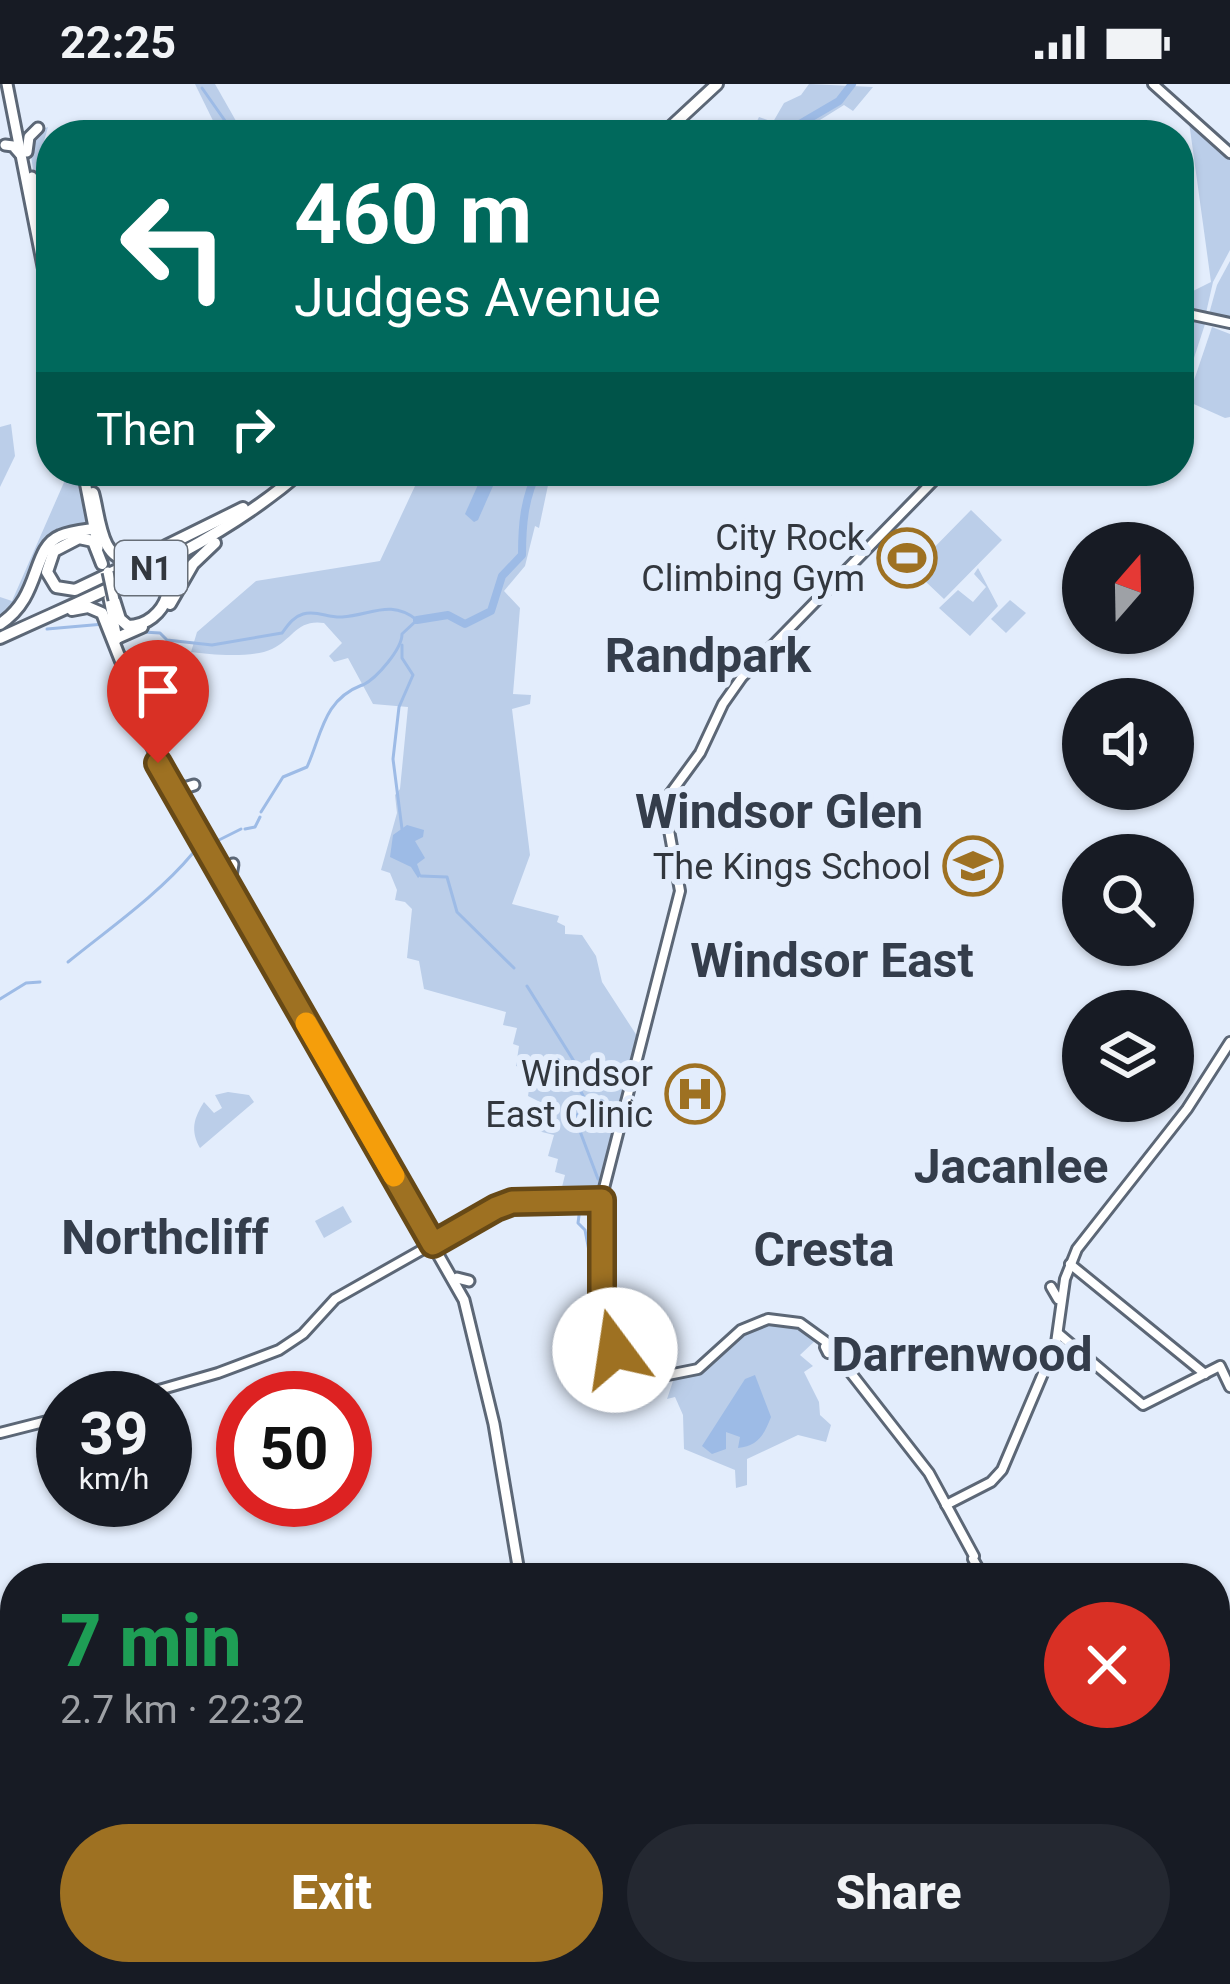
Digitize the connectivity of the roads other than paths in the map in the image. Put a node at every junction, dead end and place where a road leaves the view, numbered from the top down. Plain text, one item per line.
1 (10, 84) edge
2 (722, 84) edge
3 (1156, 84) edge
4 (682, 120) edge
5 (36, 130) edge
6 (5, 145) dead end
7 (1230, 150) edge
8 (25, 155) junction
9 (36, 206) edge
10 (36, 220) edge
11 (1194, 316) edge
12 (1230, 325) edge
13 (88, 486) edge
14 (91, 486) edge
15 (277, 486) edge
16 (278, 486) edge
17 (283, 486) edge
18 (930, 486) edge
19 (93, 493) junction
20 (244, 508) junction
21 (91, 510) junction
22 (97, 529) junction
23 (73, 533) junction
24 (172, 544) junction
25 (104, 570) junction
26 (111, 599) junction
27 (72, 610) junction
28 (0, 634) edge
29 (119, 638) junction
30 (121, 661) junction
31 (169, 778) junction
32 (194, 785) dead end
33 (167, 803) dead end
34 (218, 862) junction
35 (230, 882) junction
36 (1228, 1046) edge
37 (1194, 1099) edge
38 (1178, 1122) edge
39 (1182, 1122) edge
40 (1164, 1139) junction
41 (603, 1198) junction
42 (506, 1204) junction
43 (495, 1215) dead end
44 (1098, 1218) junction
45 (434, 1241) junction
46 (1071, 1263) junction
47 (462, 1282) junction
48 (464, 1300) junction
49 (1056, 1330) junction
50 (712, 1357) junction
51 (1215, 1371) junction
52 (192, 1380) edge
53 (1230, 1387) edge
54 (36, 1424) edge
55 (494, 1429) junction
56 (0, 1433) edge
57 (946, 1505) junction
58 (519, 1563) edge
59 (976, 1563) edge

1 - 8 main road
2 - 4 highway
3 - 7 main road
5 - 8 main road
6 - 8 main road
8 - 9 main road
8 - 10 main road
11 - 12 main road
13 - 21 main road
14 - 19 main road
15 - 20 highway, N1
16 - 28 highway, N1
17 - 29 highway
18 - 41 main road
19 - 22 main road
19 - 24 highway
20 - 24 highway
20 - 28 highway, N1
21 - 22 main road
21 - 23 highway
22 - 23 highway
22 - 25 main road
23 - 28 highway
24 - 25 highway
25 - 26 main road, bridge
26 - 27 highway
26 - 29 main road
27 - 28 highway
27 - 30 highway
29 - 30 main road
29 - 31 main road
30 - 31 main road
31 - 32 main road
31 - 33 main road
31 - 34 main road
31 - 45 main road
34 - 35 main road
34 - 35 main road
35 - 45 main road
36 - 37 main road
38 - 40 main road
39 - 40 main road
40 - 44 main road
41 - 42 main road
41 - 45 main road
41 - 50 main road
41 - 50 main road
42 - 43 main road
42 - 45 main road
44 - 46 main road
44 - 46 main road
45 - 47 main road
45 - 48 main road
45 - 52 main road
46 - 49 main road
46 - 49 main road
46 - 51 main road
47 - 48 main road
47 - 55 main road
48 - 55 main road
49 - 51 main road
49 - 57 main road
50 - 57 main road
51 - 53 main road
54 - 56 main road
55 - 58 main road
57 - 59 main road

